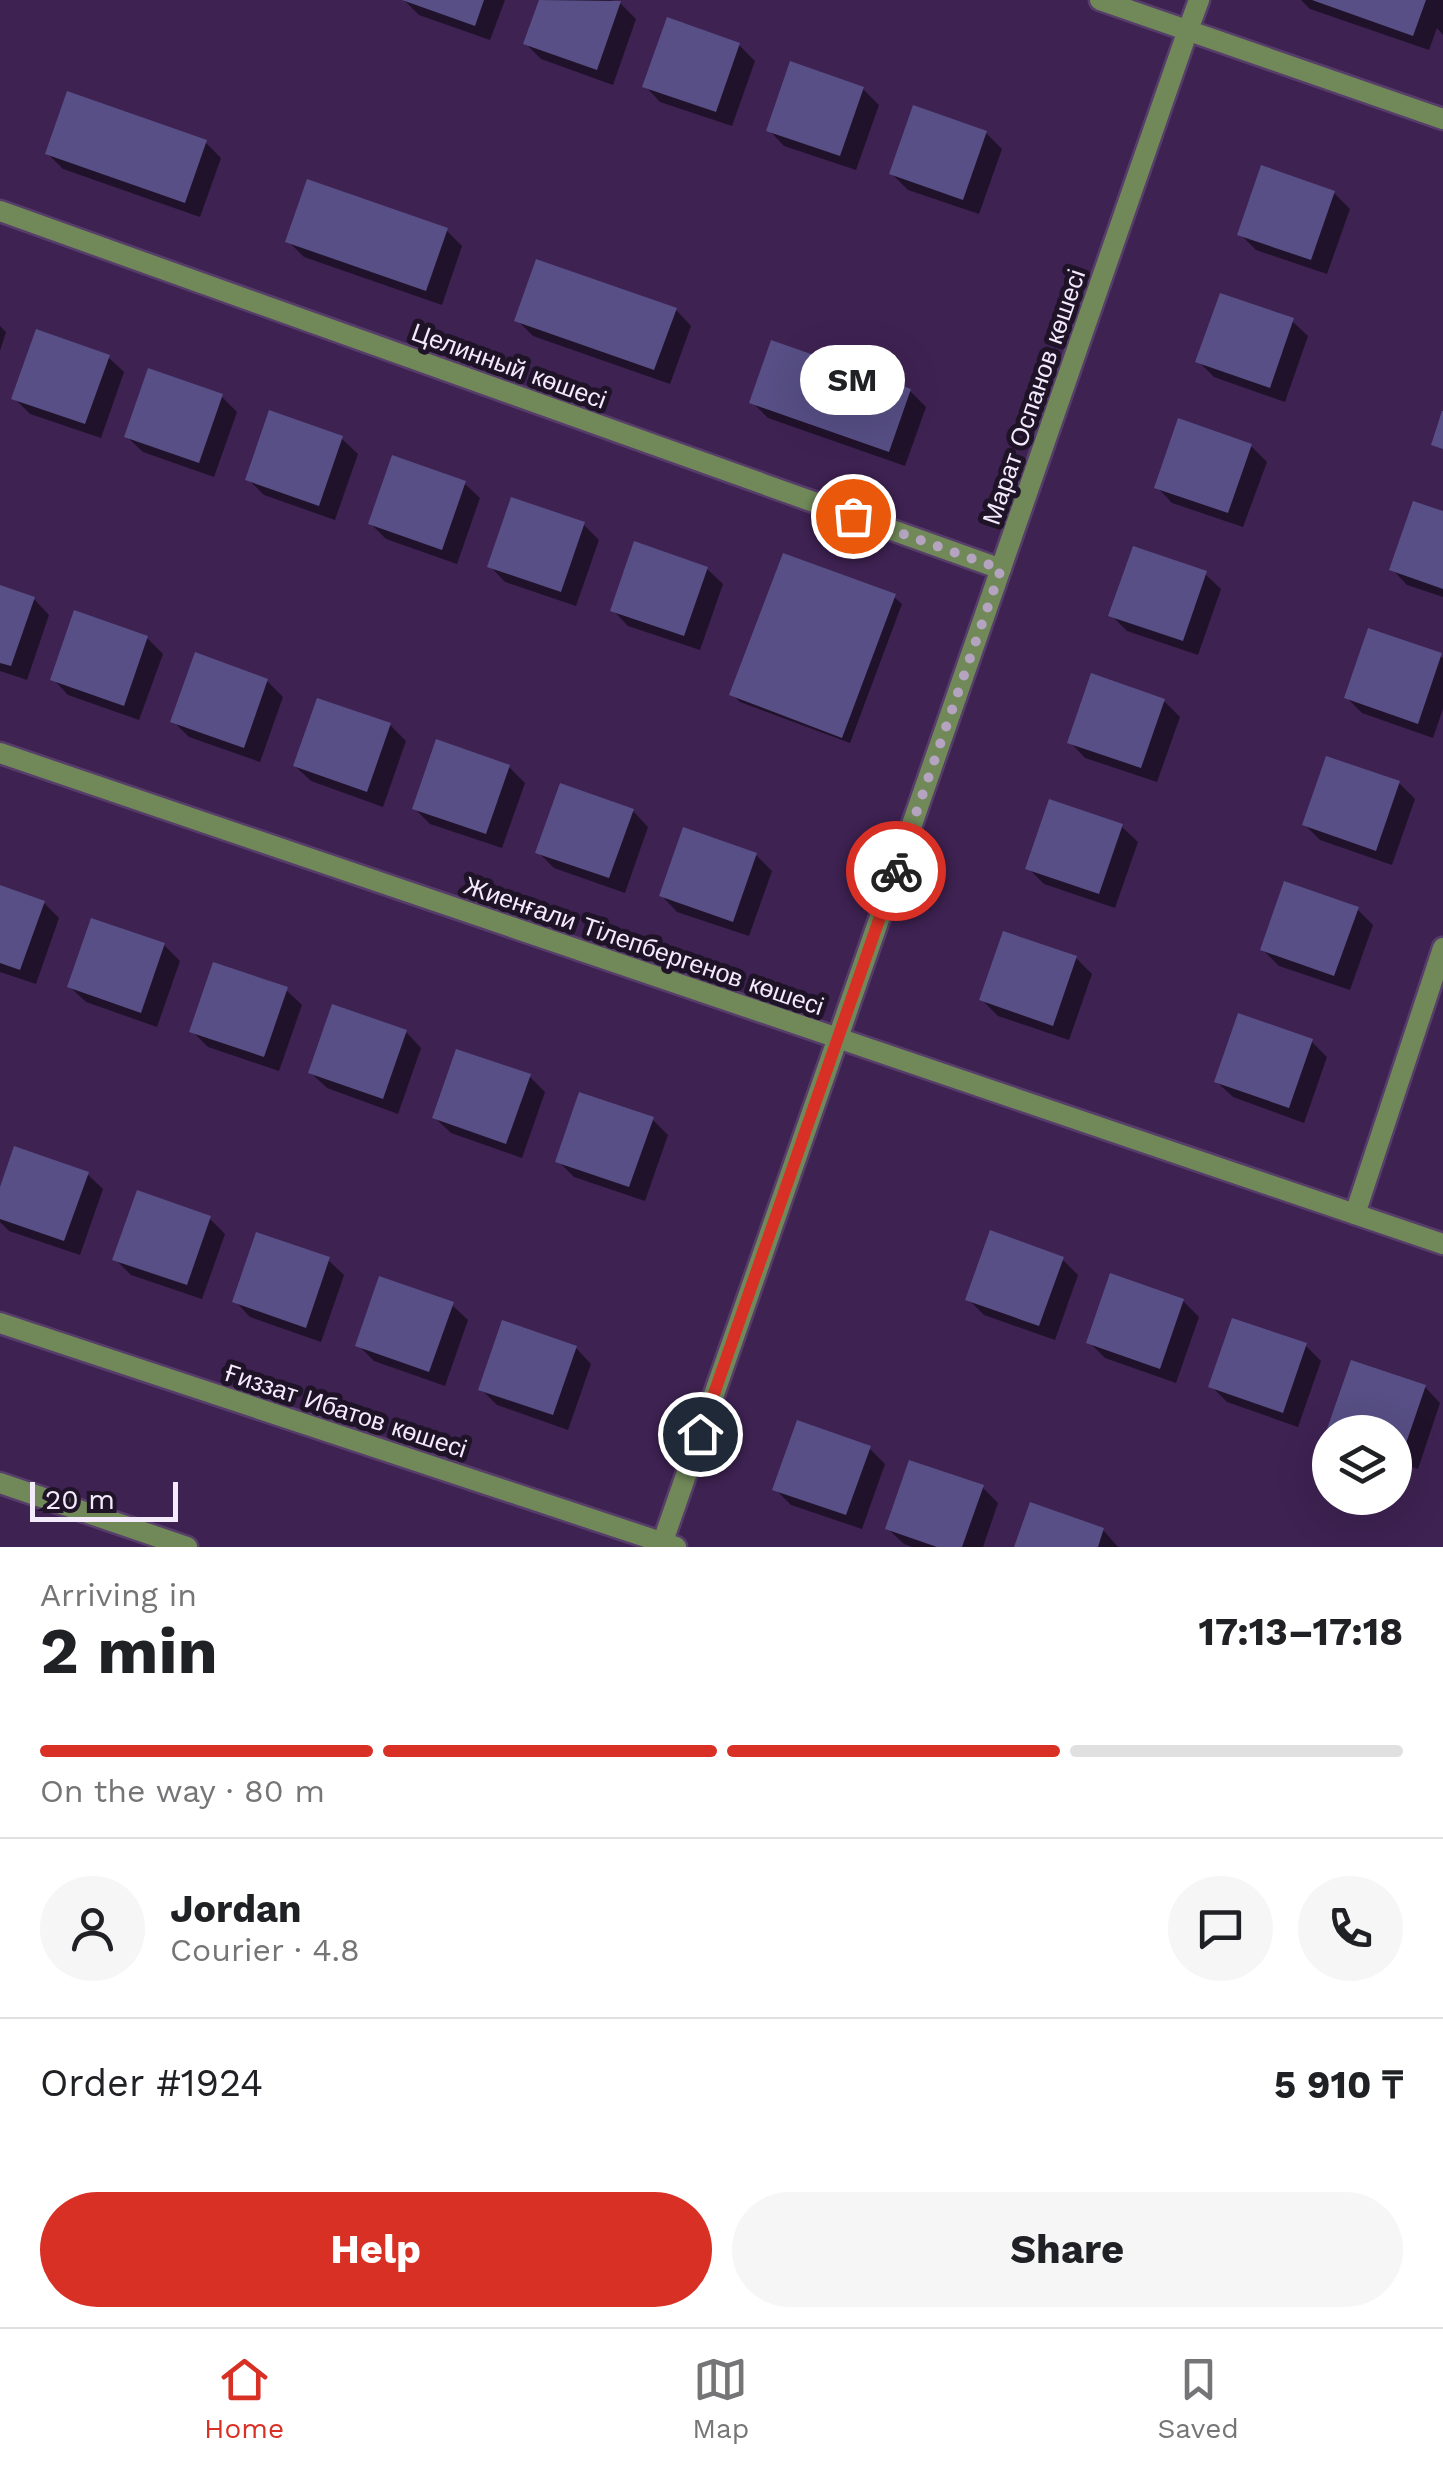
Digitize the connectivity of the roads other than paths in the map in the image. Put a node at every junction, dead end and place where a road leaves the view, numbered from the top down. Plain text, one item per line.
1 (1100, 0) edge
2 (1199, 0) edge
3 (1188, 30) junction
4 (1443, 120) edge
5 (0, 211) edge
6 (1001, 569) junction
7 (0, 754) edge
8 (1443, 948) edge
9 (838, 1038) junction
10 (1355, 1214) junction
11 (1443, 1244) edge
12 (0, 1323) edge
13 (0, 1483) edge
14 (666, 1545) edge
15 (187, 1547) edge

1 - 3 street
2 - 3 street, Марат Оспанов көшесі
3 - 4 street
3 - 6 street, Марат Оспанов көшесі
5 - 6 street, Целинный көшесі
6 - 9 street, Марат Оспанов көшесі
7 - 9 street, Жиенғали Тілепбергенов көшесі
8 - 10 street
9 - 10 street, Жиенғали Тілепбергенов көшесі
9 - 14 street, Марат Оспанов көшесі
10 - 11 street, Жиенғали Тілепбергенов көшесі
12 - 14 street, Ғиззат Ибатов көшесі
13 - 15 street

